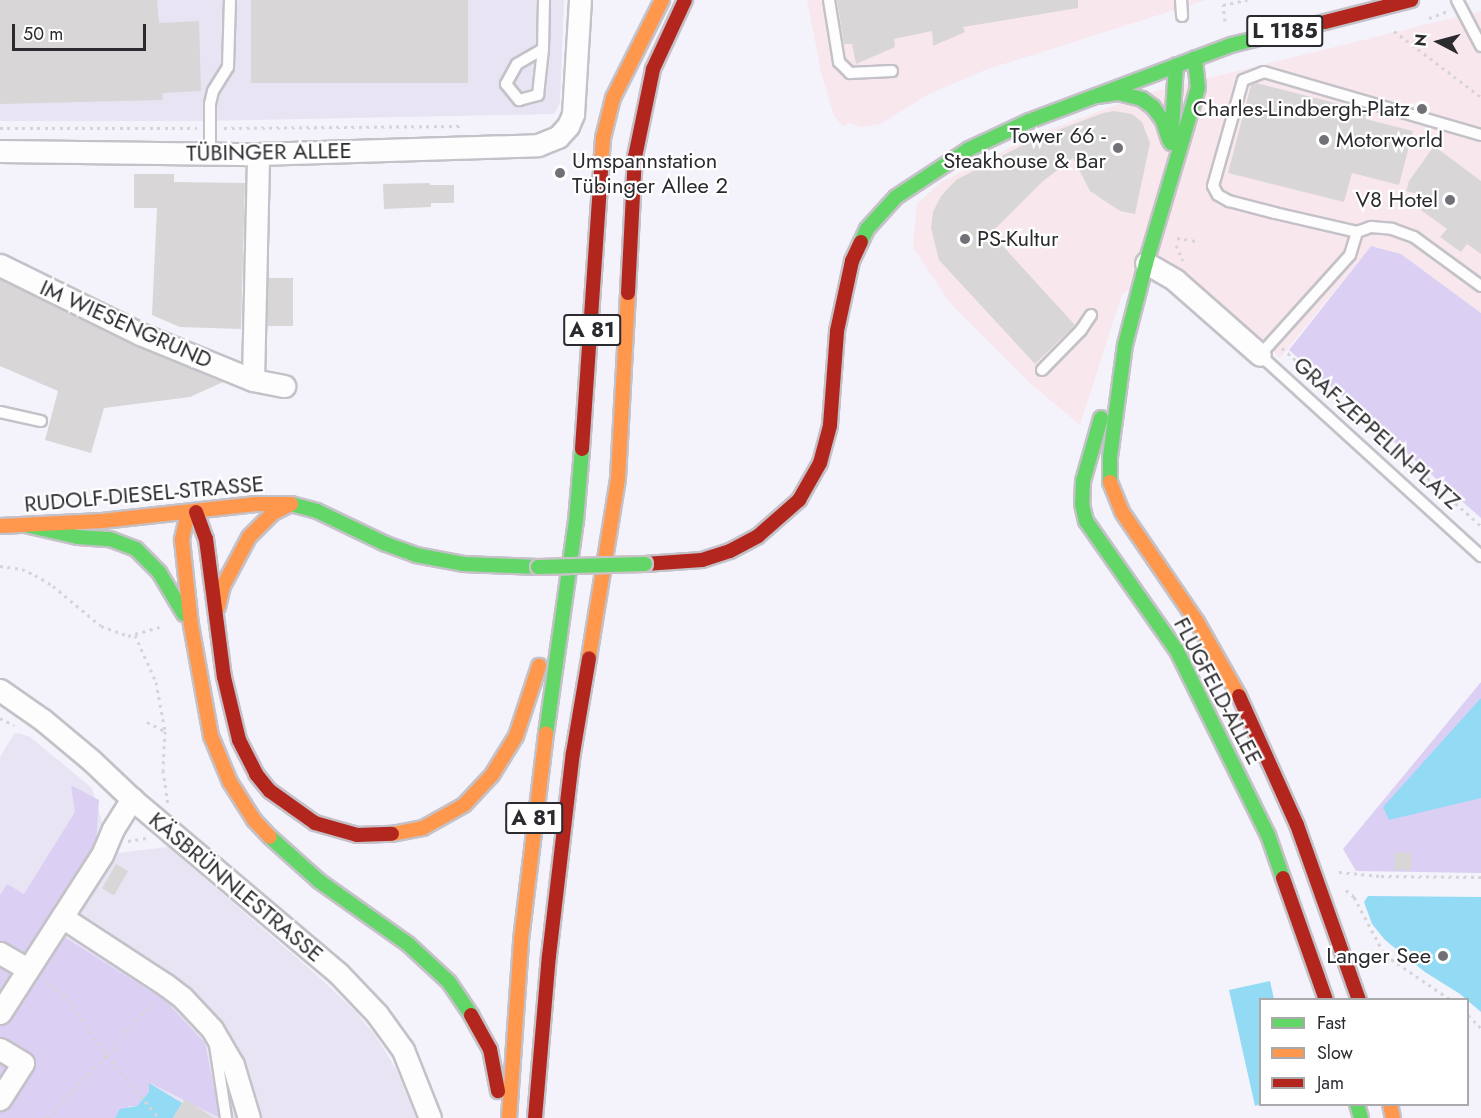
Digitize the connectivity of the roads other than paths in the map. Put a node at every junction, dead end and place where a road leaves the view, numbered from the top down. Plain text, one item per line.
1 (230, 0) edge
2 (544, 0) edge
3 (580, 0) edge
4 (662, 0) edge
5 (685, 0) edge
6 (828, 0) edge
7 (1181, 0) edge
8 (1397, 0) edge
9 (1411, 0) edge
10 (1457, 0) edge
11 (1376, 9) junction
12 (1182, 16) dead end
13 (1481, 46) edge
14 (543, 49) junction
15 (1195, 58) junction
16 (1176, 65) junction
17 (892, 71) dead end
18 (1089, 98) junction
19 (1481, 135) edge
20 (1171, 145) junction
21 (0, 151) edge
22 (210, 154) junction
23 (258, 154) junction
24 (1170, 182) junction
25 (1357, 232) junction
26 (1146, 263) junction
27 (0, 265) edge
28 (1481, 286) edge
29 (1091, 315) dead end
30 (1125, 345) junction
31 (1267, 348) junction
32 (1042, 370) dead end
33 (254, 380) junction
34 (284, 386) dead end
35 (0, 412) edge
36 (41, 421) dead end
37 (291, 504) junction
38 (192, 512) junction
39 (576, 521) junction
40 (25, 525) junction
41 (0, 526) edge
42 (1481, 556) edge
43 (217, 614) junction
44 (191, 625) junction
45 (0, 690) edge
46 (132, 799) junction
47 (62, 917) junction
48 (0, 953) edge
49 (28, 969) junction
50 (1326, 998) edge
51 (1359, 998) edge
52 (0, 1013) edge
53 (212, 1029) junction
54 (0, 1049) edge
55 (0, 1099) edge
56 (226, 1118) edge
57 (249, 1118) edge
58 (430, 1118) edge
59 (501, 1118) edge
60 (509, 1118) edge
61 (535, 1118) edge

1 - 22 lane
2 - 14 lane
3 - 23 street, TÜBINGER ALLEE
4 - 39 main road, A 81
5 - 61 main road, A 81
6 - 17 lane
7 - 12 lane
8 - 11 main road
9 - 11 main road, L 1185
10 - 13 lane
11 - 15 main road, L 1185
14 - 14 lane
15 - 16 main road, L 1185
15 - 24 main road, FLUGFELD-ALLEE
16 - 18 main road, L 1185
16 - 20 main road, FLUGFELD-ALLEE
18 - 20 main road
18 - 37 main road, RUDOLF-DIESEL-STRASSE / L 1185, bridge
19 - 25 lane
20 - 24 main road, FLUGFELD-ALLEE
21 - 22 street, TÜBINGER ALLEE
22 - 23 street, TÜBINGER ALLEE
23 - 33 street
24 - 26 main road, FLUGFELD-ALLEE
25 - 28 lane
25 - 31 lane
26 - 30 main road, FLUGFELD-ALLEE
26 - 31 street
27 - 33 street, IM WIESENGRUND
29 - 32 lane
30 - 50 main road, FLUGFELD-ALLEE
30 - 51 main road, FLUGFELD-ALLEE
31 - 42 lane
33 - 34 street, IM WIESENGRUND
35 - 36 lane
37 - 38 main road, RUDOLF-DIESEL-STRASSE
37 - 43 main road
38 - 40 main road, RUDOLF-DIESEL-STRASSE
38 - 43 main road
38 - 44 main road
39 - 43 main road
39 - 60 main road, A 81
40 - 41 main road, RUDOLF-DIESEL-STRASSE
40 - 44 main road
44 - 59 main road
45 - 46 street, KÄSBRÜNNLESTRASSE
46 - 47 street
46 - 58 street, KÄSBRÜNNLESTRASSE
47 - 49 street
47 - 53 street
48 - 49 street
49 - 52 street
53 - 56 lane
53 - 57 street
54 - 55 street

